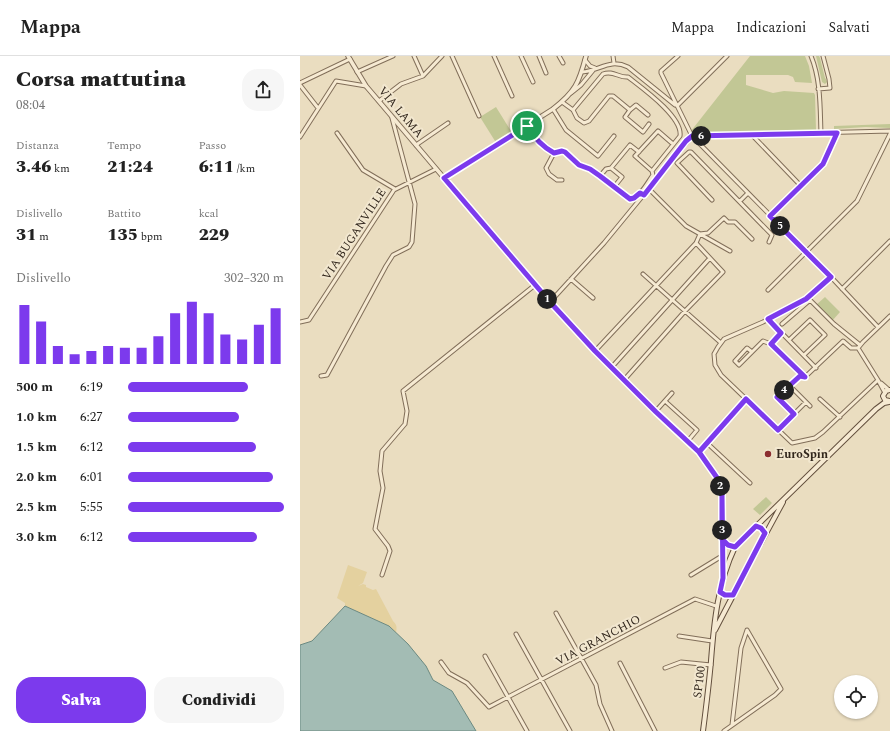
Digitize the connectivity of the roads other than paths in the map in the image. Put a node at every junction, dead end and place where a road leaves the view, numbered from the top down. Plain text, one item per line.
1 (393, 56) edge
2 (414, 56) edge
3 (442, 56) edge
4 (452, 56) edge
5 (494, 56) edge
6 (521, 56) edge
7 (539, 56) edge
8 (559, 56) edge
9 (613, 56) edge
10 (678, 56) edge
11 (727, 56) edge
12 (811, 56) edge
13 (823, 56) edge
14 (349, 58) edge
15 (586, 58) edge
16 (563, 63) dead end
17 (614, 63) junction
18 (595, 68) junction
19 (357, 72) junction
20 (546, 72) dead end
21 (582, 72) junction
22 (423, 76) junction
23 (533, 82) dead end
24 (300, 84) edge
25 (366, 86) junction
26 (818, 89) junction
27 (571, 93) junction
28 (512, 96) dead end
29 (379, 101) junction
30 (562, 102) junction
31 (677, 106) junction
32 (318, 108) junction
33 (552, 109) junction
34 (573, 110) junction
35 (630, 110) junction
36 (648, 115) dead end
37 (392, 116) junction
38 (479, 116) dead end
39 (448, 124) dead end
40 (650, 124) dead end
41 (527, 126) junction
42 (300, 128) edge
43 (304, 132) junction
44 (890, 132) edge
45 (337, 133) dead end
46 (821, 133) junction
47 (837, 133) junction
48 (752, 135) junction
49 (614, 136) dead end
50 (692, 136) junction
51 (300, 137) edge
52 (674, 144) junction
53 (416, 145) junction
54 (670, 149) junction
55 (638, 152) junction
56 (554, 153) junction
57 (676, 154) junction
58 (672, 159) junction
59 (677, 163) junction
60 (611, 168) junction
61 (436, 170) junction
62 (652, 171) junction
63 (600, 176) junction
64 (444, 178) junction
65 (562, 180) dead end
66 (410, 183) junction
67 (801, 186) junction
68 (614, 187) junction
69 (395, 189) junction
70 (649, 189) junction
71 (640, 193) junction
72 (748, 193) junction
73 (644, 195) junction
74 (712, 200) dead end
75 (740, 201) junction
76 (770, 216) junction
77 (700, 234) junction
78 (752, 239) dead end
79 (890, 240) edge
80 (769, 242) dead end
81 (696, 243) junction
82 (730, 251) dead end
83 (805, 251) junction
84 (710, 258) junction
85 (643, 274) dead end
86 (831, 277) junction
87 (572, 279) junction
88 (536, 285) junction
89 (656, 286) junction
90 (842, 289) junction
91 (768, 290) dead end
92 (593, 298) dead end
93 (672, 300) junction
94 (550, 302) junction
95 (685, 311) junction
96 (890, 316) edge
97 (768, 319) junction
98 (300, 322) edge
99 (782, 324) dead end
100 (878, 327) junction
101 (781, 333) junction
102 (789, 340) junction
103 (721, 342) junction
104 (771, 344) junction
105 (859, 347) junction
106 (595, 351) junction
107 (752, 352) junction
108 (804, 355) junction
109 (611, 368) junction
110 (816, 368) junction
111 (321, 376) dead end
112 (805, 377) junction
113 (624, 380) junction
114 (878, 380) junction
115 (789, 385) junction
116 (890, 389) edge
117 (672, 393) dead end
118 (884, 395) junction
119 (746, 399) junction
120 (820, 399) dead end
121 (665, 401) junction
122 (890, 401) edge
123 (806, 402) junction
124 (810, 406) dead end
125 (876, 409) junction
126 (656, 412) junction
127 (794, 414) junction
128 (840, 417) junction
129 (778, 430) junction
130 (687, 442) junction
131 (708, 442) junction
132 (699, 452) junction
133 (750, 484) dead end
134 (785, 498) junction
135 (756, 526) junction
136 (765, 533) junction
137 (722, 539) junction
138 (735, 547) junction
139 (722, 556) junction
140 (382, 575) dead end
141 (691, 575) dead end
142 (723, 578) junction
143 (720, 592) junction
144 (733, 595) junction
145 (716, 606) junction
146 (726, 608) junction
147 (556, 612) dead end
148 (516, 634) dead end
149 (713, 634) junction
150 (679, 636) dead end
151 (712, 641) junction
152 (485, 656) dead end
153 (582, 659) junction
154 (441, 662) dead end
155 (620, 663) dead end
156 (711, 665) junction
157 (665, 668) dead end
158 (542, 680) junction
159 (508, 697) junction
160 (732, 725) junction
161 (527, 731) edge
162 (570, 731) edge
163 (612, 731) edge
164 (655, 731) edge
165 (703, 731) edge
166 (724, 731) edge

1 - 19 street
2 - 22 street
3 - 22 street
4 - 38 street
5 - 28 street
6 - 23 street
7 - 20 street
8 - 16 street
9 - 17 street
10 - 31 street
11 - 31 street
12 - 26 street
13 - 26 street
14 - 19 street, VIA LAMA
14 - 24 street
15 - 18 street
15 - 21 street
17 - 18 street
17 - 31 street
18 - 21 street
18 - 27 street
19 - 25 street, VIA LAMA
21 - 27 street
22 - 29 street
24 - 32 street
25 - 29 street, VIA LAMA
25 - 32 street
26 - 46 street
27 - 30 street
29 - 37 street, VIA LAMA
30 - 33 street
30 - 34 street
31 - 50 street
32 - 43 street
33 - 41 street
33 - 49 street
34 - 35 street
34 - 52 street
35 - 36 street
35 - 40 street
37 - 53 street, VIA LAMA
37 - 66 street
39 - 53 street
41 - 56 street
41 - 64 street
42 - 43 street
43 - 51 street
44 - 47 street
44 - 83 street
45 - 69 street
46 - 47 street
46 - 48 street
47 - 67 street
48 - 50 street
48 - 67 street
50 - 57 street
50 - 72 street
52 - 54 street
52 - 55 street
53 - 61 street, VIA LAMA
54 - 57 street
54 - 62 street
55 - 60 street
55 - 62 street
56 - 63 street
56 - 65 street
57 - 58 street
58 - 59 street
58 - 70 street
59 - 74 street
59 - 75 street
60 - 63 street
60 - 68 street
61 - 64 street, VIA LAMA
61 - 66 street, VIA BUGANVILLE
62 - 71 street
63 - 68 street
64 - 88 street, VIA LAMA
66 - 69 street, VIA BUGANVILLE
66 - 111 street
67 - 76 street
68 - 71 street
69 - 98 street, VIA BUGANVILLE
70 - 73 street
70 - 77 street
71 - 73 street
72 - 75 street
72 - 76 street
73 - 87 street
75 - 80 street
76 - 83 street
77 - 78 street
77 - 81 street
77 - 82 street
79 - 90 street
81 - 84 street
81 - 89 street
83 - 86 street
83 - 91 street
84 - 93 street
84 - 95 street
85 - 89 street
86 - 90 street
86 - 97 street
87 - 92 street
87 - 94 street
88 - 94 street, VIA LAMA
88 - 140 street
89 - 93 street
89 - 106 street
90 - 100 street
93 - 95 street
93 - 109 street
94 - 106 street, VIA LAMA
95 - 103 street
95 - 113 street
96 - 100 street
97 - 101 street
97 - 103 street
99 - 105 street
100 - 105 street
101 - 102 street
101 - 104 street
102 - 108 street
102 - 108 street
103 - 119 street
104 - 107 street
104 - 112 street
105 - 110 street
105 - 114 street
106 - 109 street, VIA LAMA
107 - 107 street
108 - 110 street
109 - 113 street, VIA LAMA
110 - 112 street
112 - 115 street
113 - 126 street, VIA LAMA
114 - 116 street
114 - 118 street
114 - 128 street
115 - 123 street
115 - 127 street
116 - 118 main road
117 - 121 street
118 - 122 main road
118 - 125 main road
119 - 129 street
119 - 131 street
120 - 128 street
121 - 126 street
121 - 130 street
122 - 125 main road
123 - 124 street
123 - 127 street
125 - 134 main road
126 - 130 street, VIA LAMA
127 - 129 street
128 - 129 street
130 - 132 street, VIA LAMA
131 - 132 street
131 - 133 street
132 - 137 street, VIA LAMA
134 - 135 main road
134 - 136 main road
135 - 136 main road
135 - 138 main road
136 - 144 main road
137 - 138 street
137 - 139 street, VIA LAMA
138 - 142 main road, SP100
139 - 141 street
139 - 142 street, VIA LAMA
142 - 143 main road, SP100
143 - 144 main road
143 - 145 main road, SP100
144 - 146 main road
145 - 146 main road
145 - 149 main road, SP100
145 - 153 street, VIA GRANCHIO
146 - 149 main road
147 - 153 street
148 - 158 street
149 - 151 main road, SP100 / SP100
150 - 151 street
151 - 156 main road, SP100 / SP100
152 - 159 street
153 - 158 street, VIA GRANCHIO
153 - 163 street
154 - 159 street, VIA GRANCHIO
155 - 164 street
156 - 157 street
156 - 165 main road, SP100 / SP100
158 - 159 street, VIA GRANCHIO
158 - 162 street
159 - 161 street
160 - 160 street
160 - 166 street

